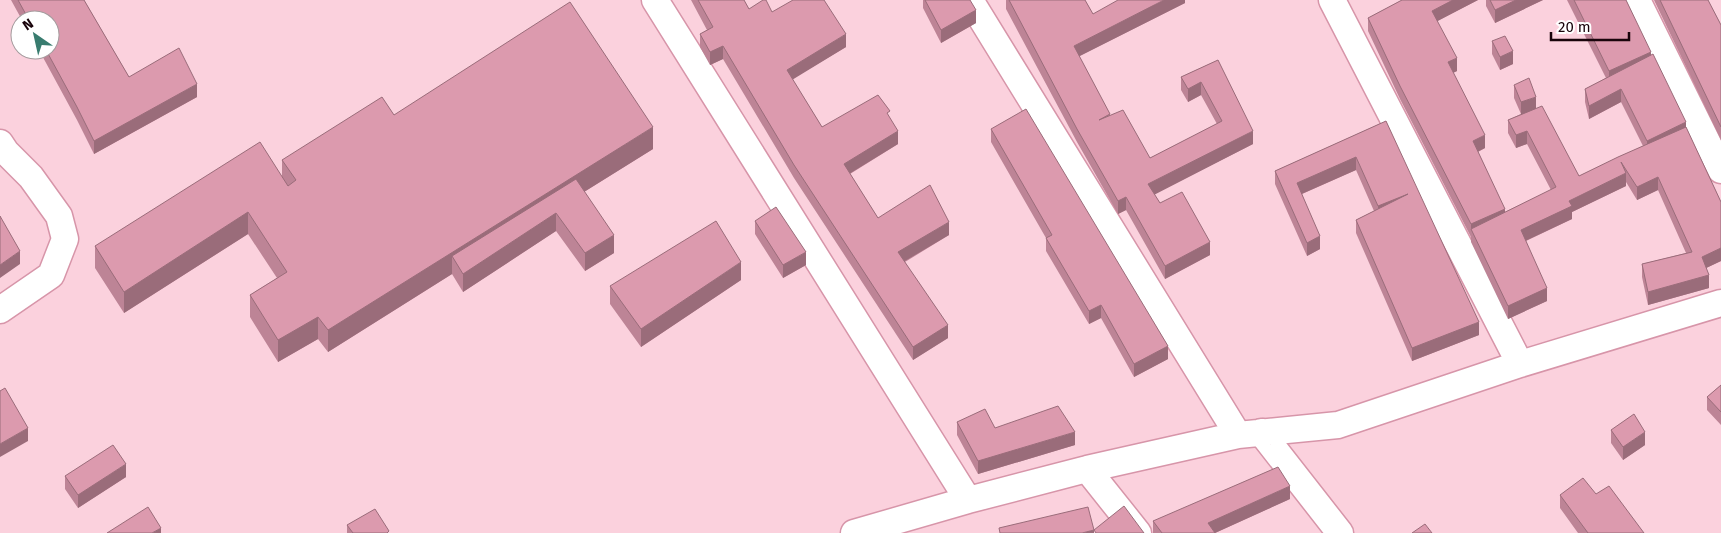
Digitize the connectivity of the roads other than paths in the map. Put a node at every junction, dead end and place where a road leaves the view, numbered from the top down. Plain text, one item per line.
1 (655, 0) edge
2 (970, 0) edge
3 (1332, 0) edge
4 (1637, 0) edge
5 (0, 143) edge
6 (1721, 170) edge
7 (1721, 303) edge
8 (0, 310) edge
9 (1520, 364) junction
10 (1249, 433) junction
11 (1087, 469) junction
12 (968, 500) junction
13 (854, 533) edge
14 (1138, 533) edge
15 (1340, 533) edge

1 - 12 street
2 - 10 street
3 - 9 street
4 - 6 street
5 - 8 street
7 - 9 street
9 - 10 street
10 - 11 street
10 - 15 street
11 - 12 street
11 - 14 street
12 - 13 street

